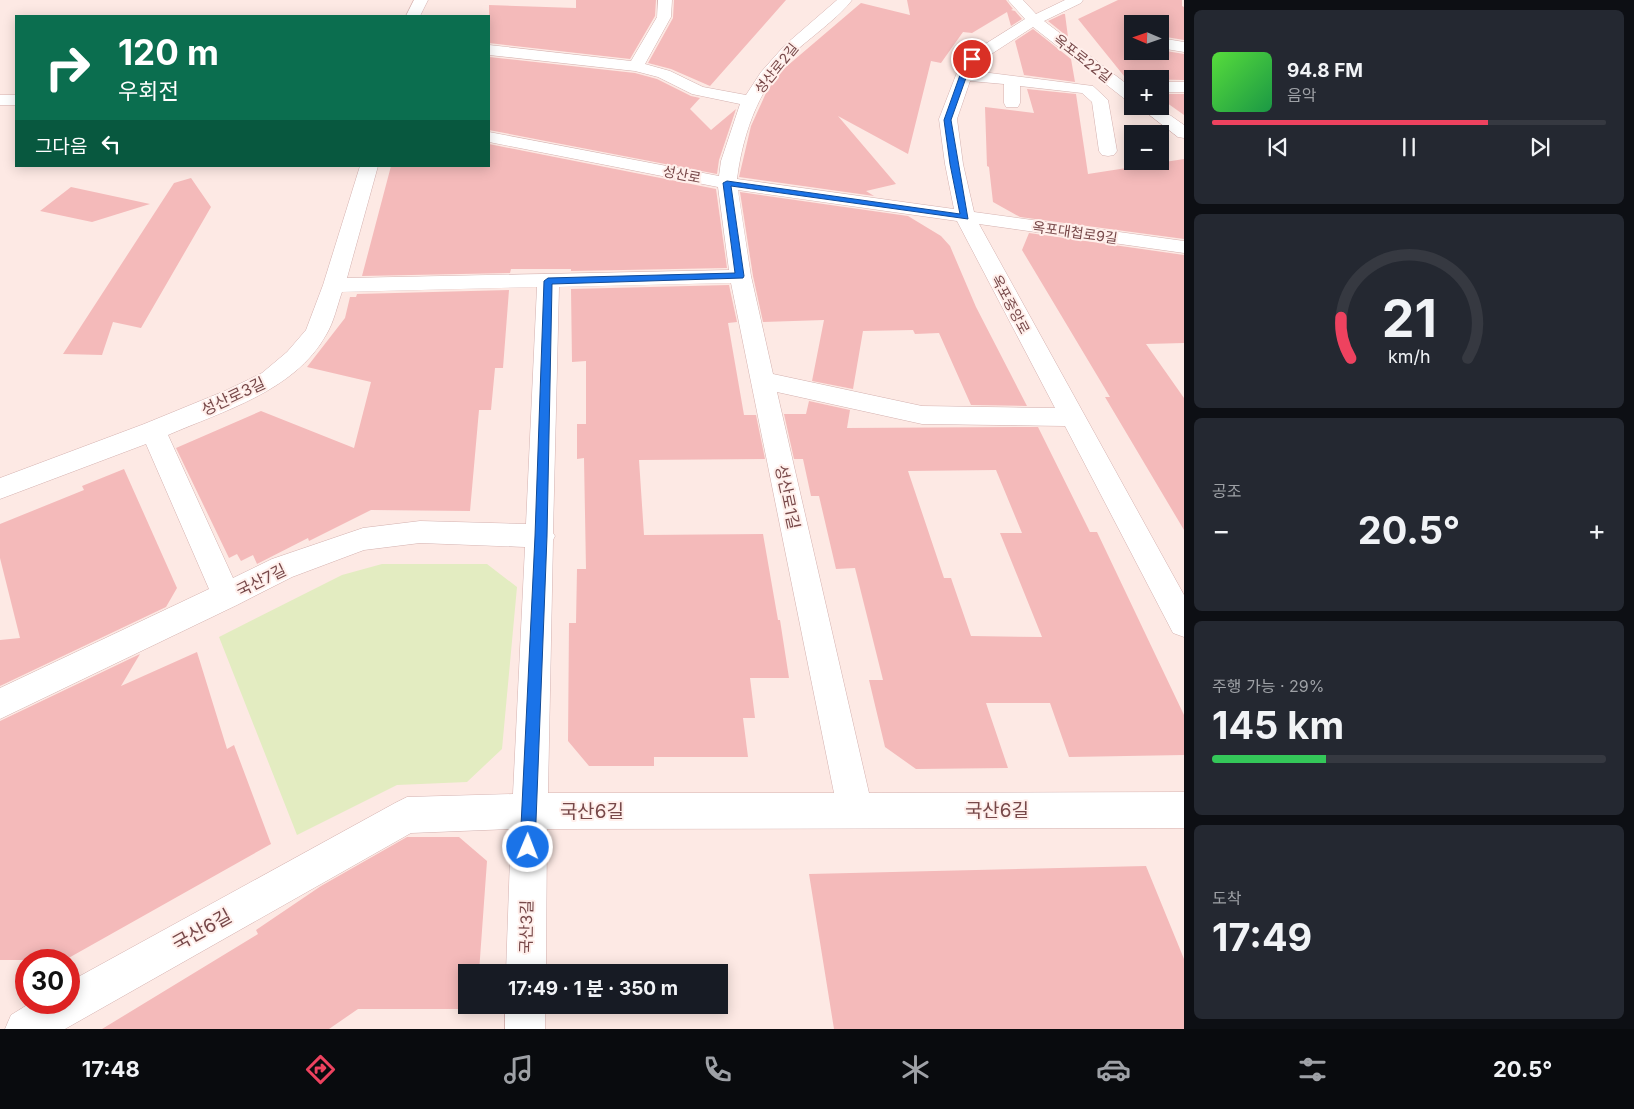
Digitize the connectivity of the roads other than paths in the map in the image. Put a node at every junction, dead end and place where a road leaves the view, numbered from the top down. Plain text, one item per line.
1 (421, 0) edge
2 (665, 0) edge
3 (845, 0) edge
4 (1015, 0) edge
5 (1076, 0) edge
6 (414, 15) edge
7 (1034, 20) junction
8 (1169, 44) edge
9 (1184, 47) edge
10 (490, 50) edge
11 (636, 66) junction
12 (964, 75) junction
13 (1012, 80) junction
14 (1124, 85) edge
15 (1169, 87) edge
16 (1184, 87) edge
17 (0, 100) edge
18 (15, 100) edge
19 (750, 101) junction
20 (1012, 103) dead end
21 (1158, 115) edge
22 (1184, 134) edge
23 (490, 137) edge
24 (1108, 151) dead end
25 (369, 167) edge
26 (727, 183) junction
27 (965, 217) junction
28 (1184, 247) edge
29 (740, 276) junction
30 (548, 281) junction
31 (334, 285) junction
32 (763, 380) junction
33 (1072, 417) junction
34 (153, 431) junction
35 (0, 489) edge
36 (541, 536) junction
37 (227, 596) junction
38 (1184, 624) edge
39 (0, 704) edge
40 (855, 810) junction
41 (1184, 810) edge
42 (528, 811) junction
43 (526, 964) edge
44 (525, 1014) edge
45 (26, 1029) edge
46 (525, 1029) edge

1 - 6 street
2 - 11 street
3 - 19 street, 성산로2길
4 - 7 street
5 - 7 street, 옥포중앙로
7 - 12 street, 옥포중앙로
7 - 14 street, 옥포로22길
8 - 9 street
10 - 11 street
11 - 19 street
12 - 13 street
12 - 27 street, 옥포중앙로
13 - 20 street
13 - 24 street
15 - 16 street
17 - 18 street
19 - 26 street, 성산로2길
21 - 22 street
23 - 26 street, 성산로
25 - 31 street, 성산로3길
26 - 27 street, 성산로
26 - 29 street, 성산로1길
27 - 28 street, 옥포대첩로9길
27 - 33 street, 옥포중앙로
29 - 30 street
29 - 32 street, 성산로1길
30 - 31 street
30 - 36 street, 국산3길
31 - 34 street, 성산로3길
32 - 33 street
32 - 40 street, 성산로1길
33 - 38 street, 옥포중앙로
34 - 35 street, 성산로3길
34 - 37 street
36 - 37 street, 국산7길
36 - 42 street, 국산3길
37 - 39 street, 국산7길
40 - 41 street, 국산6길
40 - 42 street, 국산6길
42 - 43 street, 국산3길
42 - 45 street, 국산6길
44 - 46 street

